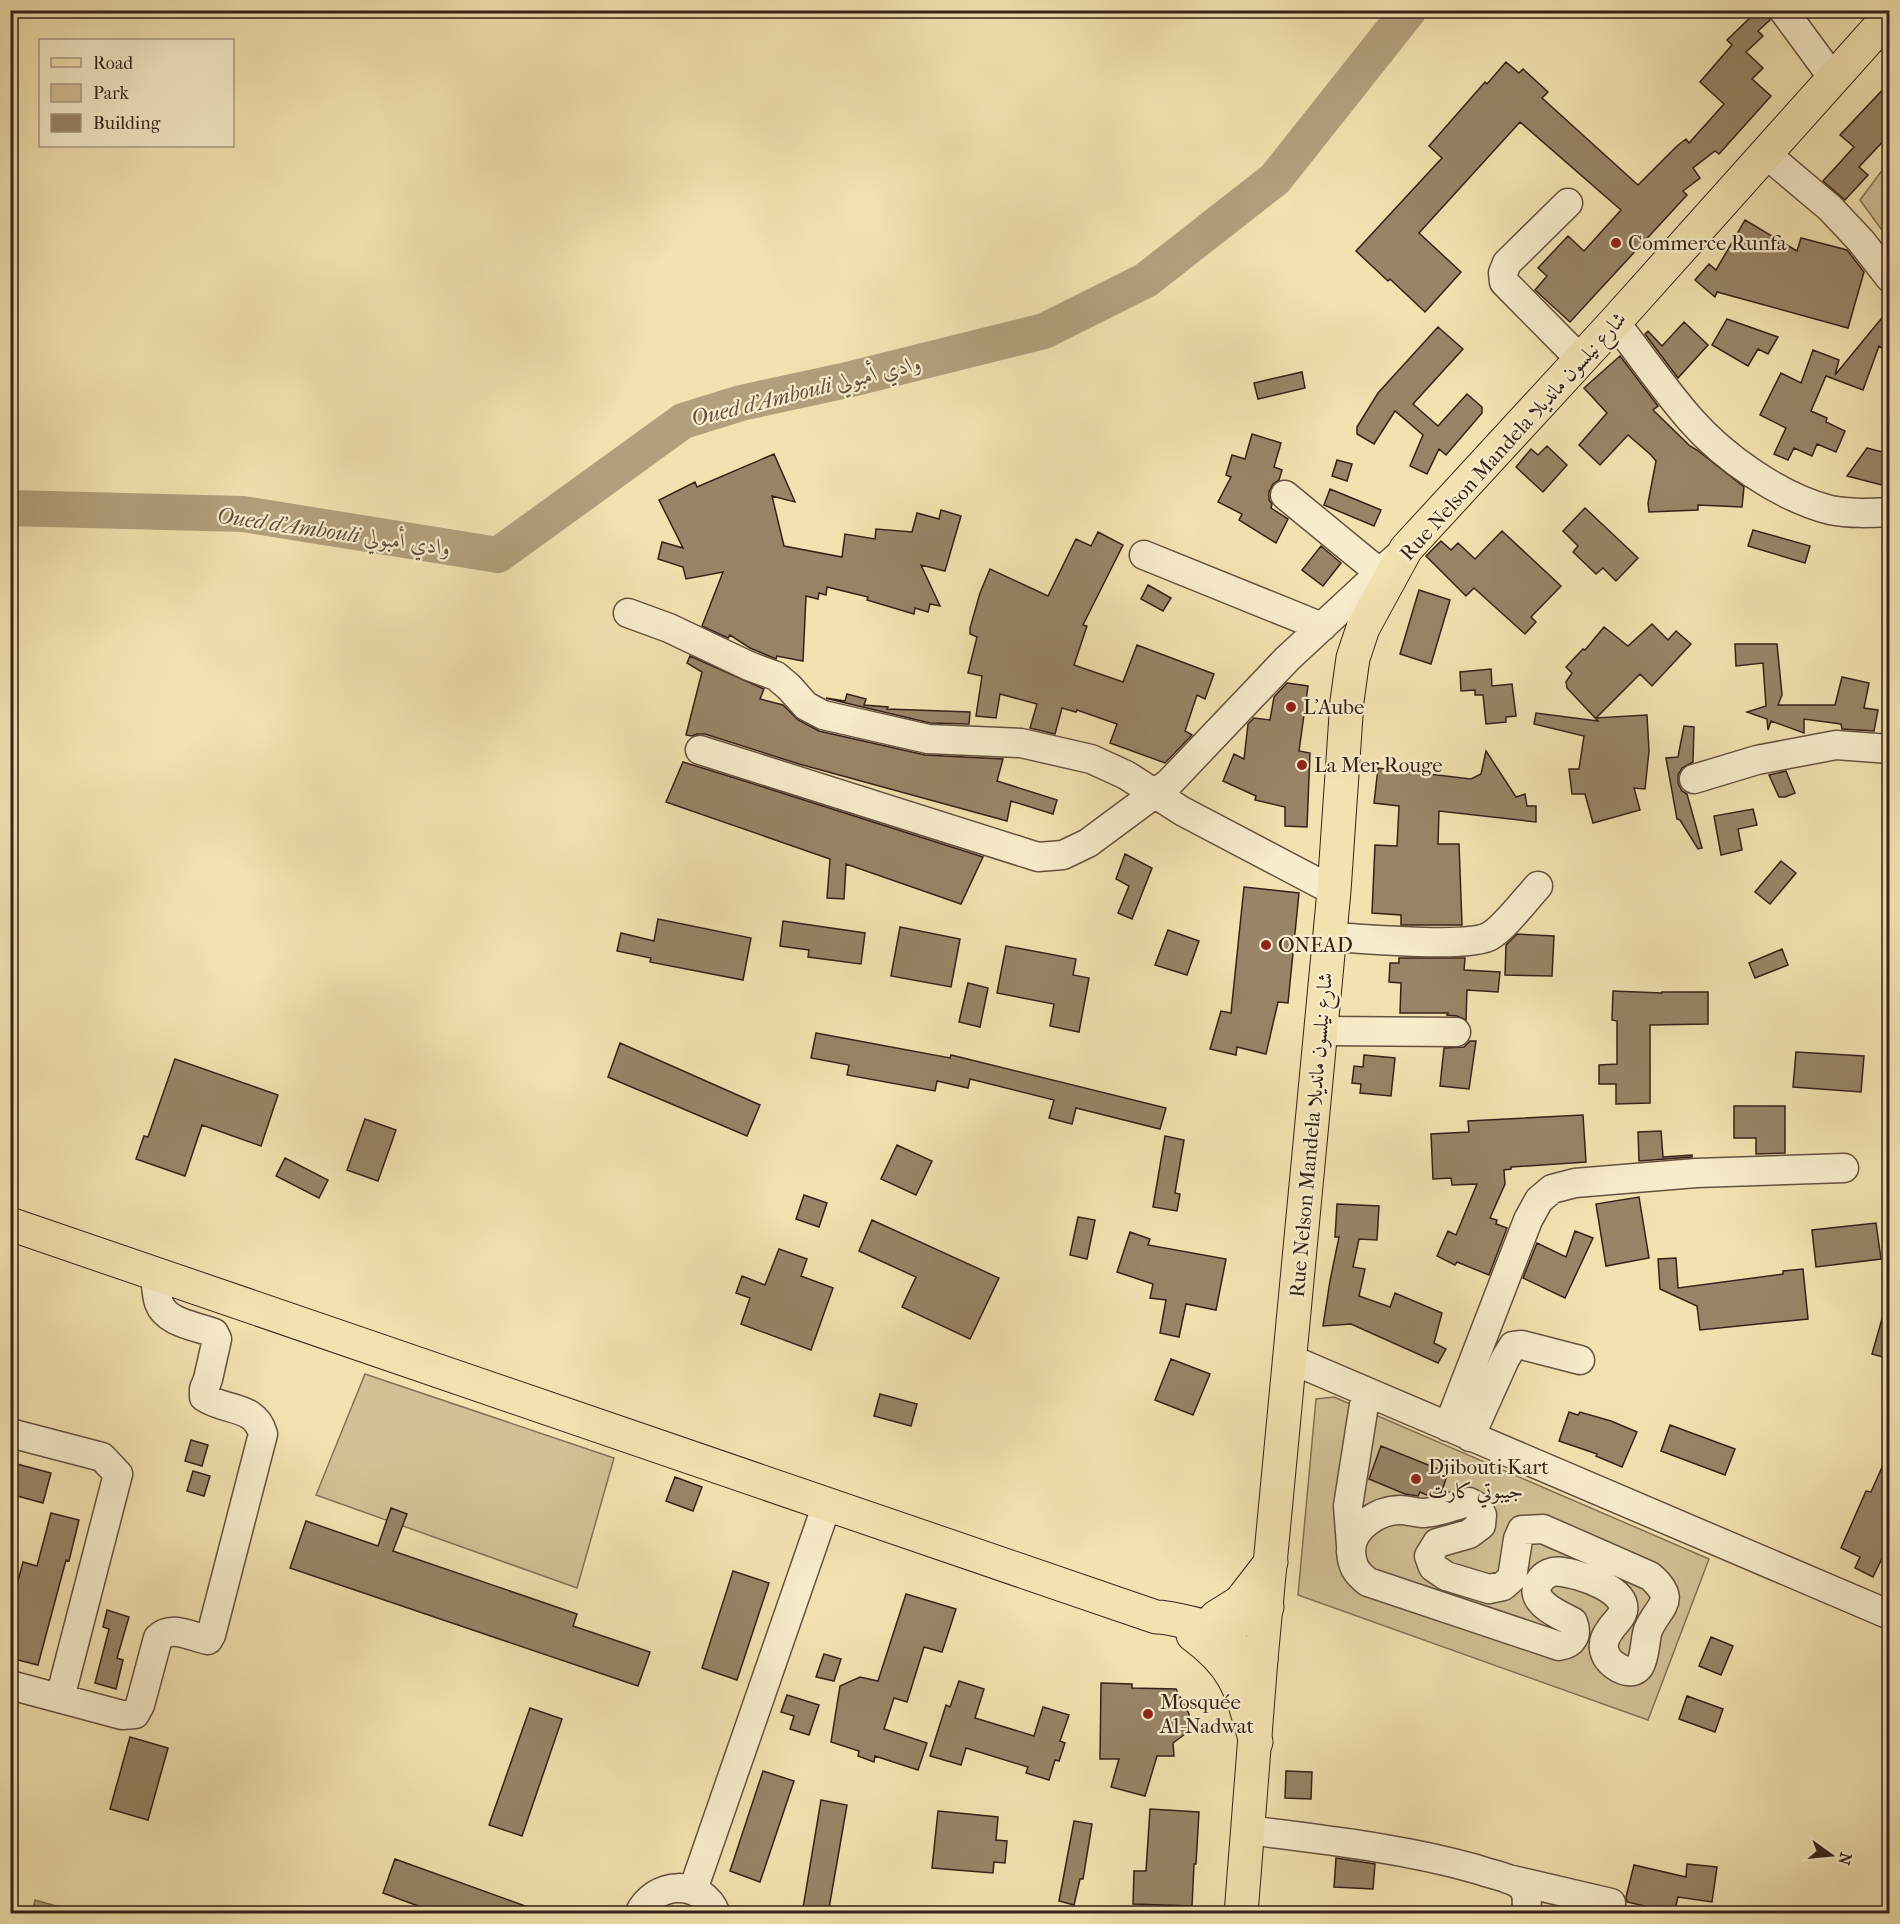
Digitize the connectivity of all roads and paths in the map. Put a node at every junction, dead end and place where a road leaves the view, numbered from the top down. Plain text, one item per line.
1 (1783, 10) edge
2 (1890, 15) edge
3 (1833, 78) junction
4 (1766, 154) junction
5 (1568, 203) dead end
6 (1890, 278) edge
7 (1615, 322) junction
8 (1580, 359) junction
9 (1286, 495) dead end
10 (1890, 512) edge
11 (1406, 549) junction
12 (1144, 555) dead end
13 (1380, 573) junction
14 (628, 613) dead end
15 (1322, 627) junction
16 (1890, 749) edge
17 (700, 750) dead end
18 (1694, 779) dead end
19 (1156, 794) junction
20 (1538, 886) dead end
21 (1334, 891) junction
22 (1330, 937) junction
23 (1322, 1031) junction
24 (1456, 1032) dead end
25 (1844, 1168) dead end
26 (10, 1224) edge
27 (155, 1274) junction
28 (1290, 1359) junction
29 (1580, 1360) dead end
30 (1366, 1392) junction
31 (1459, 1432) junction
32 (10, 1433) edge
33 (827, 1504) junction
34 (1351, 1545) junction
35 (1271, 1562) junction
36 (1267, 1607) junction
37 (1890, 1615) edge
38 (1192, 1628) junction
39 (1261, 1659) junction
40 (10, 1685) edge
41 (60, 1698) junction
42 (1256, 1742) junction
43 (1248, 1830) junction
44 (1506, 1879) junction
45 (693, 1890) junction
46 (1611, 1903) dead end
47 (639, 1914) edge
48 (716, 1914) edge
49 (1241, 1914) edge
50 (1526, 1914) edge

1 - 3 street
2 - 3 main road, Rue Nelson Mandela شارع نيلسون مانديلا
3 - 4 main road, Rue Nelson Mandela شارع نيلسون مانديلا
4 - 6 street
4 - 7 main road, Rue Nelson Mandela شارع نيلسون مانديلا
5 - 8 street
7 - 8 main road, Rue Nelson Mandela شارع نيلسون مانديلا
7 - 10 street
8 - 11 main road, Rue Nelson Mandela شارع نيلسون مانديلا
9 - 13 street
11 - 13 street
11 - 21 main road, Rue Nelson Mandela شارع نيلسون مانديلا
12 - 15 street
13 - 15 street
14 - 19 street
15 - 19 street
16 - 18 street
17 - 19 street
19 - 21 street
20 - 22 street
21 - 22 main road, Rue Nelson Mandela شارع نيلسون مانديلا
22 - 23 main road, Rue Nelson Mandela شارع نيلسون مانديلا
23 - 24 street
23 - 28 main road, Rue Nelson Mandela شارع نيلسون مانديلا
25 - 31 street
26 - 27 main road
27 - 33 main road
27 - 41 street
28 - 30 street
28 - 35 main road, Rue Nelson Mandela شارع نيلسون مانديلا
29 - 31 street
30 - 31 street
30 - 34 street
31 - 37 street
32 - 41 street
33 - 38 main road
33 - 45 street
34 - 34 street
35 - 36 main road, Rue Nelson Mandela شارع نيلسون مانديلا
35 - 38 main road
36 - 38 main road
36 - 39 main road, Rue Nelson Mandela شارع نيلسون مانديلا
38 - 39 main road
38 - 42 main road
39 - 42 main road, Rue Nelson Mandela شارع نيلسون مانديلا
40 - 41 street
42 - 43 main road, Rue Nelson Mandela شارع نيلسون مانديلا
43 - 44 street
43 - 49 main road, Rue Nelson Mandela شارع نيلسون مانديلا
44 - 46 street
44 - 50 street
45 - 47 street
45 - 48 street

